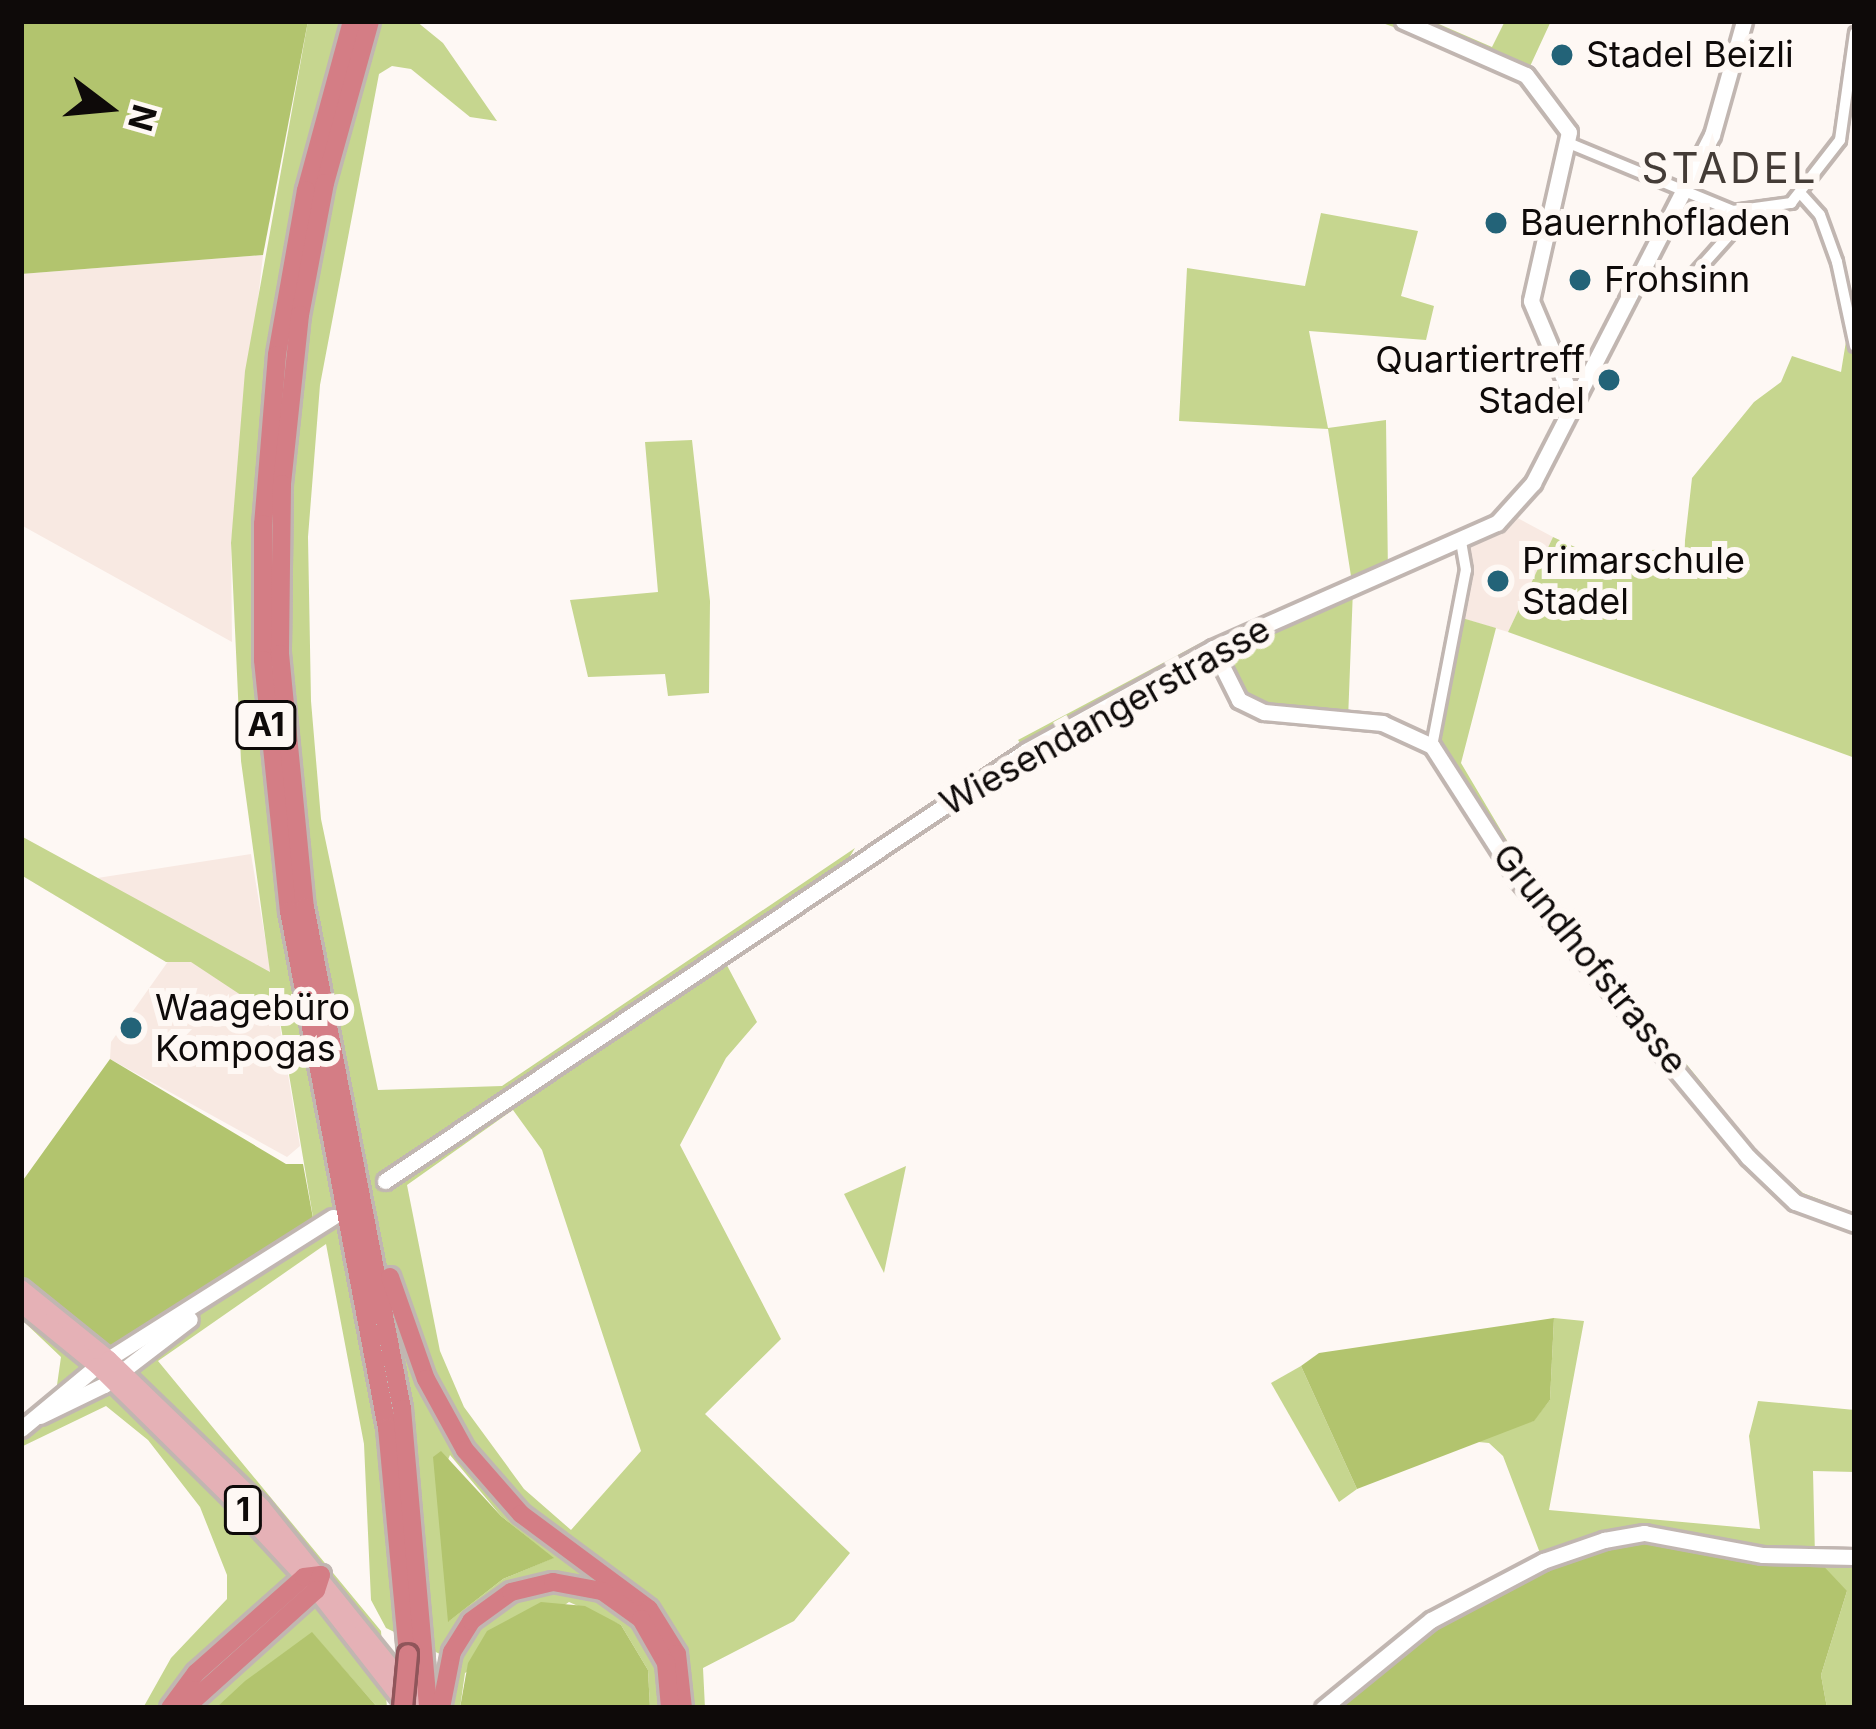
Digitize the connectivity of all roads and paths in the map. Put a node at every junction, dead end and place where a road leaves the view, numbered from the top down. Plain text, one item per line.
1 (352, 21) edge
2 (370, 21) edge
3 (1403, 21) edge
4 (1744, 21) edge
5 (1855, 33) edge
6 (1571, 144) junction
7 (1684, 192) junction
8 (1803, 196) junction
9 (1748, 214) junction
10 (1642, 272) junction
11 (1855, 346) edge
12 (1574, 403) junction
13 (1461, 543) junction
14 (1213, 649) junction
15 (1432, 746) junction
16 (385, 1181) dead end
17 (367, 1210) junction
18 (333, 1217) dead end
19 (1855, 1224) edge
20 (21, 1288) edge
21 (21, 1304) edge
22 (110, 1369) junction
23 (21, 1429) edge
24 (1855, 1557) edge
25 (314, 1581) junction
26 (434, 1706) edge
27 (170, 1708) edge
28 (185, 1708) edge
29 (407, 1708) edge
30 (670, 1708) edge
31 (683, 1708) edge
32 (1323, 1708) edge

1 - 29 highway, A1, bridge
2 - 17 highway, A1
3 - 6 main road
4 - 7 main road, Wiesendangerstrasse
5 - 8 street
6 - 7 street
6 - 12 main road
7 - 9 street
7 - 10 main road, Wiesendangerstrasse
8 - 9 street
8 - 11 street
9 - 10 street
10 - 12 main road, Wiesendangerstrasse
12 - 13 main road, Wiesendangerstrasse
13 - 14 main road, Wiesendangerstrasse
13 - 15 street
14 - 15 main road
14 - 16 main road, Wiesendangerstrasse
15 - 19 main road, Grundhofstrasse
17 - 26 highway, A1
17 - 31 highway
18 - 22 main road
20 - 22 main road, 1
21 - 22 main road, 1
22 - 23 main road
22 - 25 main road, 1
24 - 32 main road
25 - 26 main road, 1
25 - 27 highway
25 - 28 highway
25 - 29 main road, 1
26 - 30 highway

